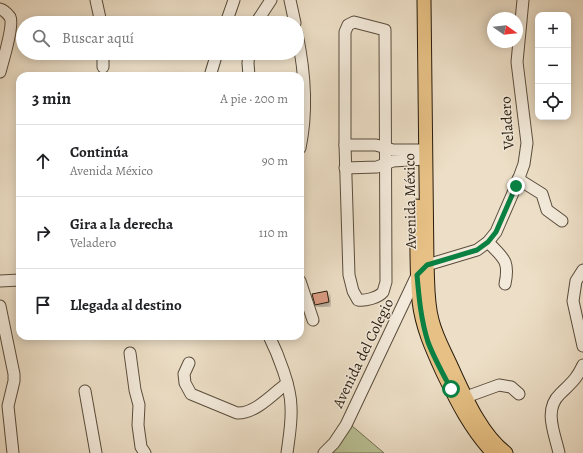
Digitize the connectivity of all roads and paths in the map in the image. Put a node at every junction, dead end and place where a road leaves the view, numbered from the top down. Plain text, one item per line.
1 (96, 0) edge
2 (234, 0) edge
3 (271, 0) edge
4 (290, 0) edge
5 (416, 0) edge
6 (424, 0) edge
7 (523, 0) edge
8 (0, 9) edge
9 (99, 16) edge
10 (228, 16) edge
11 (261, 16) edge
12 (293, 16) edge
13 (4, 39) edge
14 (103, 60) edge
15 (215, 60) edge
16 (248, 60) edge
17 (301, 60) edge
18 (103, 67) dead end
19 (0, 72) edge
20 (211, 72) edge
21 (249, 72) edge
22 (303, 72) edge
23 (304, 80) edge
24 (304, 119) edge
25 (345, 145) junction
26 (385, 148) junction
27 (421, 155) junction
28 (385, 164) junction
29 (345, 168) junction
30 (518, 179) junction
31 (562, 221) dead end
32 (488, 242) junction
33 (427, 265) junction
34 (583, 270) edge
35 (417, 275) junction
36 (16, 280) edge
37 (0, 281) edge
38 (504, 284) dead end
39 (304, 293) edge
40 (0, 306) edge
41 (313, 320) dead end
42 (271, 340) edge
43 (583, 346) edge
44 (130, 353) dead end
45 (189, 363) dead end
46 (583, 365) edge
47 (287, 383) junction
48 (85, 391) dead end
49 (519, 394) dead end
50 (466, 397) junction
51 (143, 450) edge
52 (13, 453) edge
53 (96, 453) edge
54 (287, 453) edge
55 (324, 453) edge
56 (493, 453) edge
57 (506, 453) edge
58 (559, 453) edge

1 - 9 street
2 - 10 street
3 - 11 street
4 - 12 street
5 - 27 main road, Avenida México
6 - 27 main road, Avenida México
7 - 30 street, Veladero
8 - 13 street
13 - 19 street
14 - 18 street
15 - 20 street
16 - 21 street
17 - 22 street
23 - 24 street
25 - 26 street
25 - 26 street
25 - 29 street
26 - 27 street
26 - 28 street
27 - 28 street
27 - 33 main road, Avenida México
27 - 35 main road, Avenida México
28 - 29 street
28 - 29 street
30 - 31 street
30 - 32 street, Veladero
32 - 33 street, Veladero
32 - 38 street
33 - 35 street, Avenida del Colegio
33 - 50 main road, Avenida México
34 - 43 street
35 - 55 street, Avenida del Colegio
35 - 56 main road, Avenida México
36 - 37 street
39 - 41 street
40 - 52 street
42 - 47 street
44 - 51 street
45 - 47 street
46 - 58 street
47 - 54 street
48 - 53 street
49 - 50 street
50 - 57 main road, Avenida México

